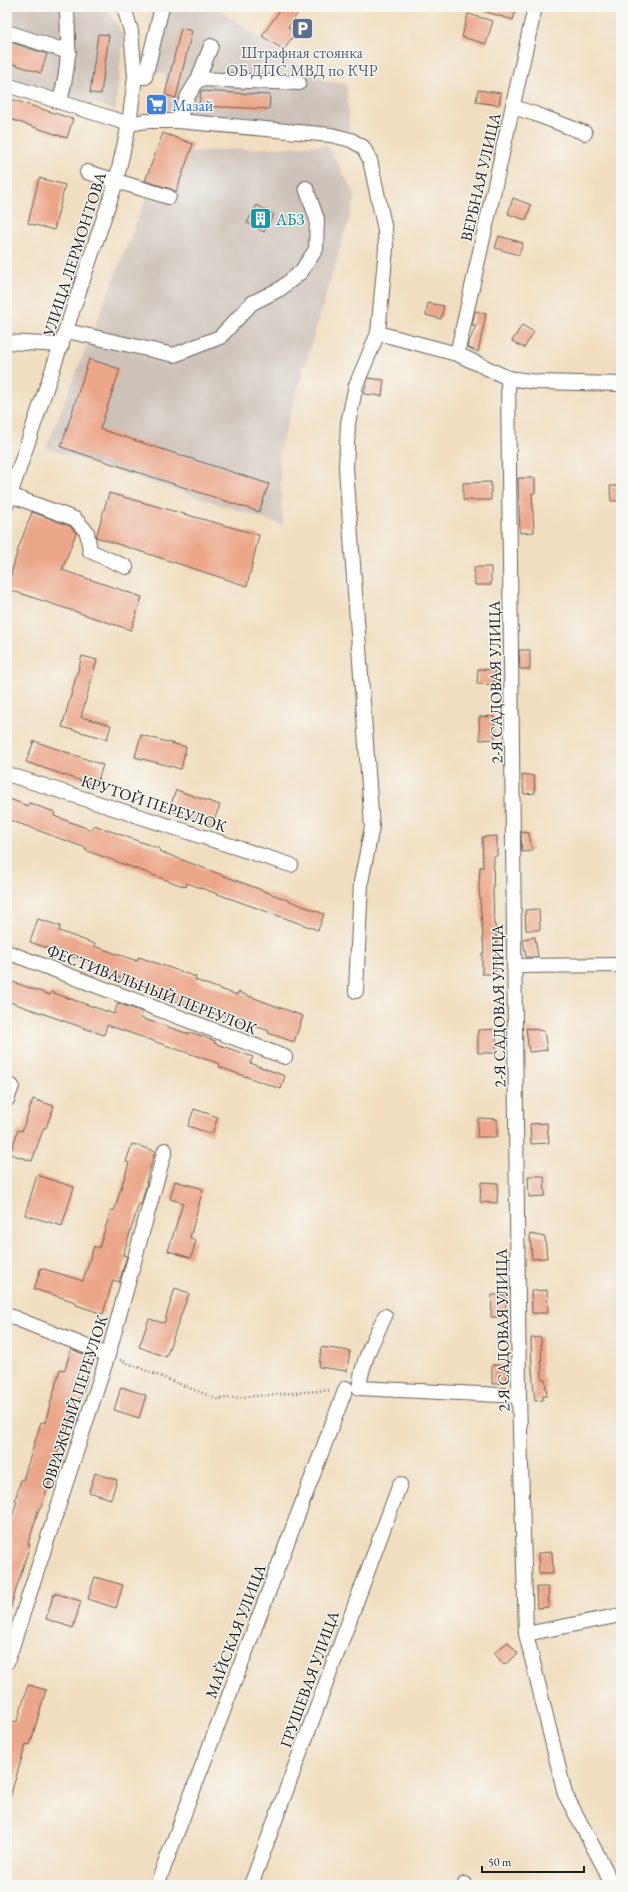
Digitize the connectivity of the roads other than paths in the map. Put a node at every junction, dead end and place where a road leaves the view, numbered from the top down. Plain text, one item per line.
1 (65, 7) edge
2 (124, 7) edge
3 (162, 7) edge
4 (535, 7) edge
5 (7, 32) edge
6 (212, 46) dead end
7 (69, 52) junction
8 (135, 77) junction
9 (198, 79) junction
10 (299, 83) dead end
11 (7, 85) edge
12 (60, 102) junction
13 (513, 108) junction
14 (178, 121) junction
15 (129, 124) junction
16 (585, 133) dead end
17 (87, 172) dead end
18 (116, 182) junction
19 (306, 188) dead end
20 (169, 198) dead end
21 (66, 331) junction
22 (378, 333) junction
23 (7, 342) edge
24 (62, 345) junction
25 (457, 354) junction
26 (508, 378) junction
27 (621, 384) edge
28 (9, 500) edge
29 (126, 567) dead end
30 (7, 774) edge
31 (291, 865) dead end
32 (7, 952) edge
33 (621, 965) edge
34 (514, 966) junction
35 (356, 991) dead end
36 (285, 1057) dead end
37 (12, 1086) dead end
38 (7, 1100) edge
39 (165, 1150) dead end
40 (7, 1315) edge
41 (385, 1316) dead end
42 (108, 1356) junction
43 (346, 1388) road end
44 (520, 1396) junction
45 (400, 1484) dead end
46 (621, 1616) edge
47 (526, 1634) junction
48 (7, 1662) edge
49 (157, 1885) edge
50 (251, 1885) edge
51 (611, 1885) edge

1 - 7 street
2 - 8 street, УЛИЦА ЛЕРМОНТОВА
3 - 8 street
4 - 13 street, ВЕРБНАЯ УЛИЦА
5 - 7 street
6 - 9 street
7 - 12 street
8 - 15 street, УЛИЦА ЛЕРМОНТОВА
9 - 10 street
9 - 14 street
11 - 12 street
12 - 15 street
13 - 16 street
13 - 25 street, ВЕРБНАЯ УЛИЦА
14 - 15 street
14 - 22 street
15 - 18 street, УЛИЦА ЛЕРМОНТОВА
17 - 18 street
18 - 20 street
18 - 21 street, УЛИЦА ЛЕРМОНТОВА
19 - 21 street
21 - 24 street, УЛИЦА ЛЕРМОНТОВА
22 - 25 street
22 - 35 street
23 - 24 street
24 - 28 street, УЛИЦА ЛЕРМОНТОВА
25 - 26 street
26 - 27 street
26 - 34 street, 2-Я САДОВАЯ УЛИЦА
28 - 29 street
30 - 31 street, КРУТОЙ ПЕРЕУЛОК
32 - 36 street, ФЕСТИВАЛЬНЫЙ ПЕРЕУЛОК
33 - 34 street
34 - 44 street, 2-Я САДОВАЯ УЛИЦА
37 - 38 street
39 - 42 street, ОВРАЖНЫЙ ПЕРЕУЛОК
40 - 42 street
41 - 44 street
42 - 48 street, ОВРАЖНЫЙ ПЕРЕУЛОК
43 - 49 street, МАЙСКАЯ УЛИЦА
44 - 47 street, 2-Я САДОВАЯ УЛИЦА
45 - 50 street, ГРУШЕВАЯ УЛИЦА
46 - 47 street
47 - 51 street, 2-Я САДОВАЯ УЛИЦА

